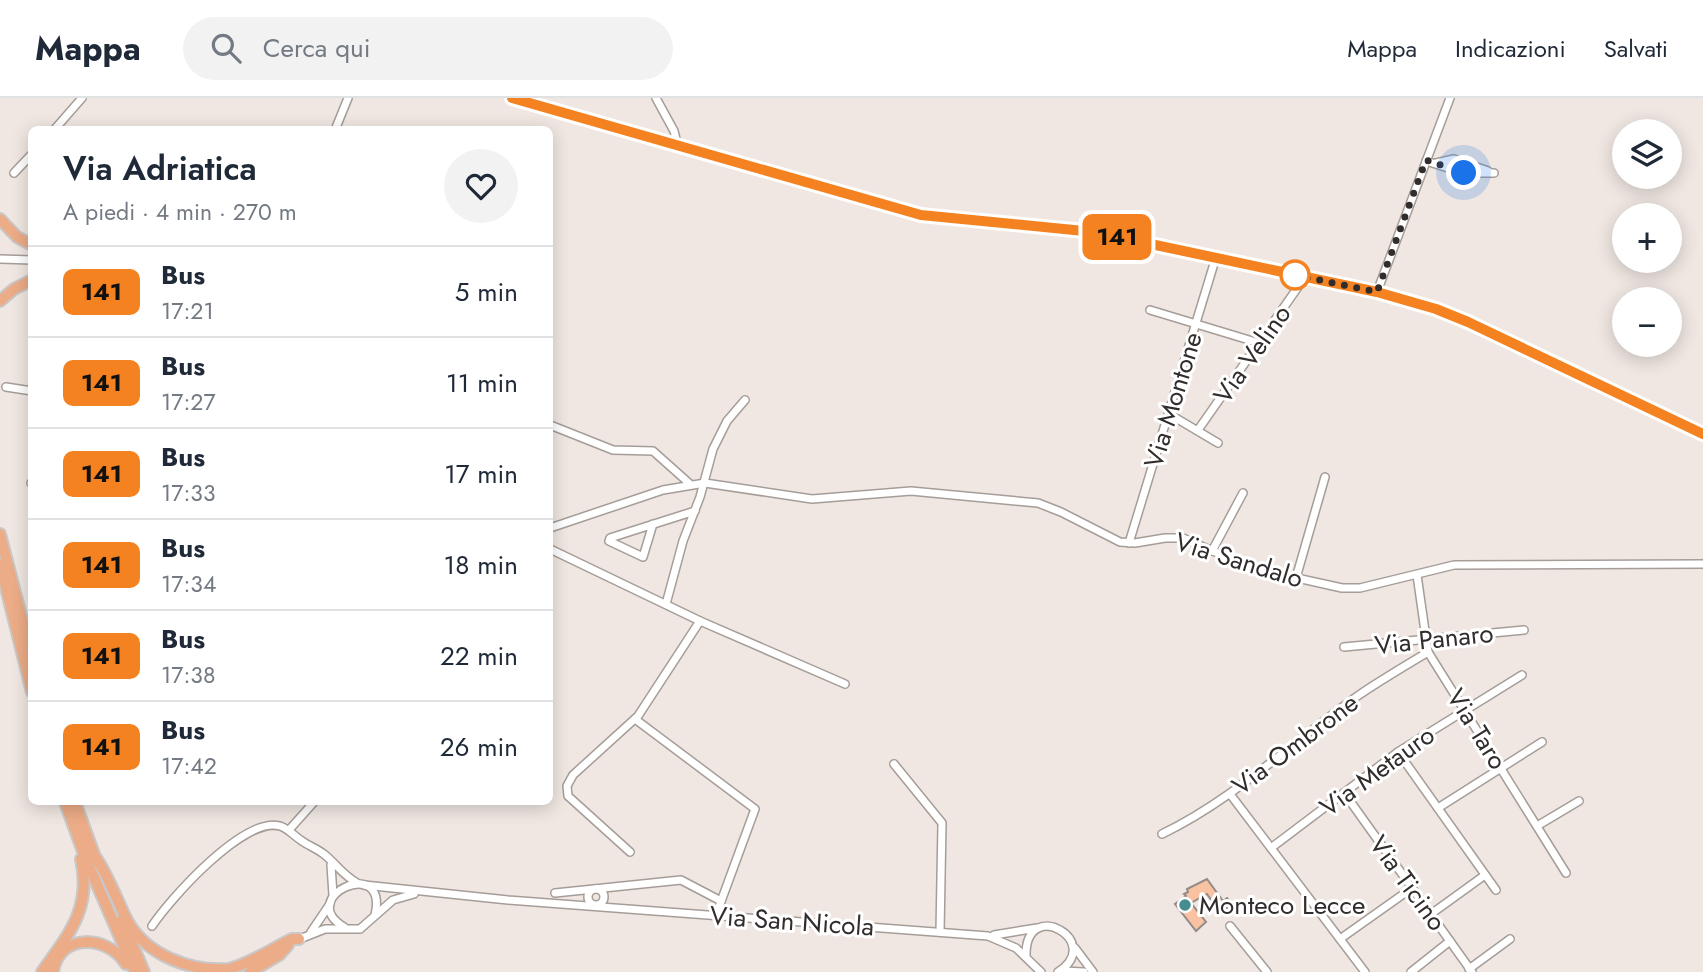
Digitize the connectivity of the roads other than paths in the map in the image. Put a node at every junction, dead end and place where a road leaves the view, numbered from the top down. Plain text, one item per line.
1 (82, 98) edge
2 (348, 98) edge
3 (512, 98) edge
4 (656, 98) edge
5 (1450, 98) edge
6 (58, 126) edge
7 (337, 126) edge
8 (678, 147) junction
9 (28, 158) edge
10 (1426, 160) junction
11 (1436, 164) junction
12 (14, 173) dead end
13 (0, 219) edge
14 (28, 243) edge
15 (1216, 257) junction
16 (0, 259) edge
17 (28, 260) edge
18 (1305, 277) junction
19 (28, 282) edge
20 (1377, 292) junction
21 (0, 301) edge
22 (1150, 310) dead end
23 (1197, 323) junction
24 (1259, 343) junction
25 (6, 387) dead end
26 (28, 390) edge
27 (745, 400) dead end
28 (1169, 414) junction
29 (553, 426) edge
30 (1198, 430) junction
31 (1703, 434) edge
32 (1218, 443) dead end
33 (1325, 478) dead end
34 (705, 483) junction
35 (690, 484) junction
36 (1243, 493) dead end
37 (695, 511) junction
38 (653, 524) junction
39 (553, 527) edge
40 (0, 534) edge
41 (1129, 543) junction
42 (553, 550) edge
43 (1212, 551) junction
44 (0, 564) edge
45 (1703, 564) edge
46 (1417, 575) junction
47 (1296, 578) junction
48 (666, 604) junction
49 (700, 621) junction
50 (1524, 630) dead end
51 (1425, 640) junction
52 (28, 642) edge
53 (1344, 647) dead end
54 (1428, 652) junction
55 (28, 676) edge
56 (1522, 676) dead end
57 (845, 684) dead end
58 (1465, 710) junction
59 (635, 719) junction
60 (1542, 742) dead end
61 (1398, 752) junction
62 (894, 764) dead end
63 (1501, 768) junction
64 (1230, 794) junction
65 (1345, 794) junction
66 (1579, 801) dead end
67 (69, 805) edge
68 (69, 805) edge
69 (69, 805) edge
70 (311, 805) edge
71 (1438, 808) junction
72 (1537, 826) junction
73 (289, 830) junction
74 (1161, 834) dead end
75 (1271, 848) junction
76 (630, 852) dead end
77 (94, 855) junction
78 (328, 858) junction
79 (1566, 873) dead end
80 (1485, 875) junction
81 (360, 884) junction
82 (595, 888) junction
83 (1412, 888) junction
84 (1496, 890) dead end
85 (555, 892) dead end
86 (428, 893) junction
87 (332, 899) junction
88 (721, 901) junction
89 (596, 905) junction
90 (1431, 914) junction
91 (716, 915) junction
92 (374, 916) junction
93 (152, 926) dead end
94 (1230, 926) dead end
95 (1041, 927) junction
96 (346, 928) junction
97 (940, 932) junction
98 (988, 936) junction
99 (303, 937) junction
100 (1340, 939) junction
101 (1510, 939) dead end
102 (1450, 941) junction
103 (1072, 943) junction
104 (288, 945) junction
105 (1027, 960) junction
106 (1471, 970) edge
107 (42, 972) edge
108 (52, 972) edge
109 (133, 972) edge
110 (144, 972) edge
111 (238, 972) edge
112 (250, 972) edge
113 (1032, 972) edge
114 (1041, 972) edge
115 (1058, 972) edge
116 (1084, 972) edge
117 (1093, 972) edge
118 (1266, 972) edge
119 (1365, 972) edge
120 (1410, 972) edge

1 - 6 street
2 - 7 street
3 - 8 street
4 - 8 street
5 - 10 street
8 - 15 street
9 - 12 street
10 - 11 street
10 - 20 street
11 - 11 street
13 - 14 highway
15 - 18 street
15 - 23 street, Via Montone
16 - 17 street
18 - 20 street
18 - 24 street, Via Velino
19 - 21 highway
20 - 31 street
22 - 23 street
23 - 24 street
23 - 28 street, Via Montone
24 - 30 street, Via Velino
25 - 26 street
27 - 34 street
28 - 30 street, Via Velino
28 - 41 street, Via Montone
29 - 35 street
30 - 32 street, Via Velino
33 - 47 street
34 - 35 street, Via Sandalo
34 - 37 street
34 - 41 street, Via Sandalo
35 - 39 street, Via Sandalo
36 - 43 street
37 - 38 street
37 - 48 street
38 - 38 street
40 - 52 highway
41 - 43 street, Via Sandalo
42 - 48 street
43 - 47 street, Via Sandalo
44 - 55 highway
45 - 46 street, Via Sandalo
46 - 47 street, Via Sandalo
46 - 51 street, Via Taro
48 - 49 street
49 - 57 street
49 - 59 street
50 - 51 street, Via Panaro
51 - 53 street, Via Panaro
51 - 54 street, Via Taro
54 - 58 street, Via Taro
54 - 64 street, Via Ombrone
56 - 58 street, Via Metauro
58 - 61 street, Via Metauro
58 - 63 street, Via Taro
59 - 76 street
59 - 88 street
60 - 63 street
61 - 65 street, Via Metauro
61 - 71 street
62 - 97 street
63 - 71 street
63 - 72 street, Via Taro
64 - 74 street, Via Ombrone
64 - 75 street
65 - 75 street, Via Metauro
65 - 83 street, Via Ticino
66 - 72 street
67 - 77 highway
68 - 107 highway
69 - 109 highway
70 - 73 street
71 - 80 street
72 - 79 street, Via Taro
73 - 78 street
73 - 93 street
75 - 100 street
77 - 99 highway
77 - 110 highway
78 - 81 street
78 - 87 street
80 - 84 street
80 - 90 street
81 - 86 street, Via San Nicola
81 - 87 street
81 - 92 street
82 - 85 street, Via San Nicola
82 - 88 street, Via San Nicola
82 - 89 street
83 - 90 street, Via Ticino
83 - 100 street
86 - 89 street, Via San Nicola
86 - 92 street, Via San Nicola
87 - 96 street
87 - 99 street
88 - 91 street
89 - 91 street, Via San Nicola
90 - 102 street, Via Ticino
91 - 97 street, Via San Nicola
92 - 96 street, Via San Nicola
94 - 118 street
95 - 98 street, Via San Nicola
95 - 103 street
95 - 105 street
96 - 99 street, Via San Nicola
97 - 98 street, Via San Nicola
98 - 105 street, Via San Nicola
99 - 104 street
100 - 119 street
101 - 106 street
102 - 106 street, Via Ticino
102 - 120 street
103 - 115 street
103 - 117 street
104 - 111 street
104 - 112 highway
105 - 113 street
105 - 114 street, Via San Nicola
108 - 109 highway
115 - 116 street

